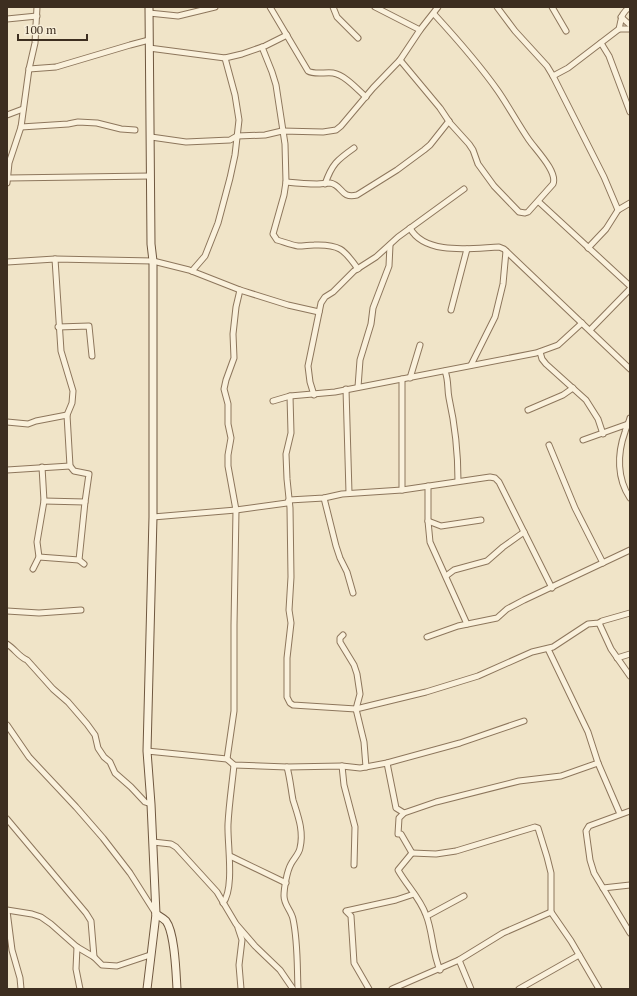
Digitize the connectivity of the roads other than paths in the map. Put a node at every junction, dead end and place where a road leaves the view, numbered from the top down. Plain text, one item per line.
1 (37, 7) edge
2 (215, 7) edge
3 (270, 7) edge
4 (333, 7) edge
5 (376, 7) edge
6 (438, 7) edge
7 (497, 7) edge
8 (552, 7) edge
9 (630, 7) edge
10 (149, 10) edge
11 (434, 14) junction
12 (37, 16) junction
13 (621, 17) junction
14 (7, 19) edge
15 (630, 25) edge
16 (619, 29) junction
17 (630, 29) edge
18 (420, 30) junction
19 (566, 31) dead end
20 (287, 36) junction
21 (358, 38) dead end
22 (149, 44) junction
23 (601, 44) junction
24 (262, 47) junction
25 (225, 58) junction
26 (400, 60) junction
27 (29, 68) junction
28 (553, 76) junction
29 (366, 97) junction
30 (23, 109) junction
31 (630, 112) edge
32 (7, 115) edge
33 (449, 121) junction
34 (21, 127) junction
35 (135, 130) dead end
36 (282, 131) junction
37 (237, 136) junction
38 (151, 137) junction
39 (354, 148) dead end
40 (150, 176) junction
41 (8, 181) edge
42 (286, 182) junction
43 (325, 184) junction
44 (464, 189) dead end
45 (538, 202) junction
46 (630, 203) edge
47 (618, 210) junction
48 (410, 228) junction
49 (390, 245) junction
50 (588, 248) junction
51 (467, 249) junction
52 (506, 251) junction
53 (55, 259) junction
54 (153, 261) junction
55 (7, 262) edge
56 (358, 269) junction
57 (192, 271) junction
58 (630, 288) edge
59 (240, 290) junction
60 (451, 310) dead end
61 (319, 312) junction
62 (582, 323) junction
63 (58, 326) junction
64 (590, 330) junction
65 (420, 345) dead end
66 (540, 352) junction
67 (92, 356) dead end
68 (471, 365) junction
69 (630, 369) edge
70 (445, 371) junction
71 (410, 378) junction
72 (402, 379) junction
73 (358, 387) junction
74 (573, 388) junction
75 (346, 389) junction
76 (314, 395) junction
77 (290, 396) junction
78 (273, 401) dead end
79 (528, 410) dead end
80 (67, 415) junction
81 (630, 418) edge
82 (7, 422) edge
83 (150, 424) dead end
84 (628, 424) junction
85 (603, 434) junction
86 (623, 439) junction
87 (630, 439) edge
88 (583, 440) dead end
89 (549, 446) dead end
90 (70, 466) junction
91 (42, 467) junction
92 (7, 470) edge
93 (458, 481) junction
94 (428, 486) junction
95 (402, 490) junction
96 (349, 493) junction
97 (324, 498) junction
98 (630, 498) edge
99 (289, 500) junction
100 (44, 501) junction
101 (85, 502) junction
102 (236, 510) junction
103 (153, 517) junction
104 (481, 520) dead end
105 (428, 521) junction
106 (524, 532) junction
107 (630, 550) edge
108 (39, 557) junction
109 (79, 560) junction
110 (603, 563) junction
111 (84, 564) dead end
112 (34, 569) dead end
113 (446, 576) junction
114 (552, 588) junction
115 (353, 593) dead end
116 (81, 610) dead end
117 (7, 611) edge
118 (630, 613) edge
119 (599, 623) junction
120 (467, 624) junction
121 (343, 634) dead end
122 (427, 637) dead end
123 (7, 644) edge
124 (548, 649) junction
125 (630, 654) edge
126 (616, 658) junction
127 (630, 676) edge
128 (356, 709) junction
129 (524, 721) dead end
130 (7, 725) edge
131 (147, 751) junction
132 (227, 759) junction
133 (388, 763) junction
134 (598, 764) junction
135 (234, 765) junction
136 (342, 766) junction
137 (287, 767) junction
138 (366, 767) junction
139 (151, 804) junction
140 (396, 808) junction
141 (630, 810) edge
142 (404, 813) junction
143 (620, 814) junction
144 (399, 818) junction
145 (7, 819) edge
146 (153, 842) junction
147 (412, 853) junction
148 (230, 856) junction
149 (354, 865) dead end
150 (286, 883) junction
151 (630, 886) edge
152 (603, 888) junction
153 (414, 894) junction
154 (464, 896) dead end
155 (223, 903) junction
156 (7, 910) edge
157 (551, 912) junction
158 (156, 914) junction
159 (427, 916) junction
160 (236, 924) junction
161 (630, 933) edge
162 (77, 947) junction
163 (579, 955) junction
164 (150, 956) junction
165 (94, 957) junction
166 (459, 960) junction
167 (440, 970) junction
168 (21, 989) edge
169 (80, 989) edge
170 (147, 989) edge
171 (177, 989) edge
172 (241, 989) edge
173 (293, 989) edge
174 (298, 989) edge
175 (369, 989) edge
176 (392, 989) edge
177 (471, 989) edge
178 (519, 989) edge
179 (600, 989) edge

1 - 12 street
2 - 10 street
3 - 20 street
4 - 21 street
5 - 18 street
6 - 11 street
7 - 28 street
8 - 19 street
9 - 13 street
10 - 22 street
11 - 18 street
11 - 45 street
12 - 14 street
12 - 27 street
13 - 15 street
13 - 16 street
16 - 17 street
16 - 23 street
18 - 26 street
20 - 24 street
20 - 29 street
22 - 25 street
22 - 27 street
22 - 38 street
23 - 28 street
23 - 31 street
24 - 25 street
24 - 36 street
25 - 37 street
26 - 29 street
26 - 33 street
27 - 30 street
28 - 47 street
29 - 36 street
30 - 32 street
30 - 34 street
33 - 43 street
33 - 45 street
34 - 35 street
34 - 41 street
36 - 37 street
36 - 42 street
37 - 38 street
37 - 57 street
38 - 40 street
39 - 43 street
40 - 41 street
40 - 54 street
42 - 43 street
42 - 56 street
44 - 48 street
45 - 50 street
46 - 47 street
47 - 50 street
48 - 49 street
48 - 51 street
49 - 56 street
49 - 73 street
50 - 58 street
51 - 52 street
51 - 60 street
52 - 62 street
52 - 68 street
53 - 54 street
53 - 55 street
53 - 63 street
54 - 57 street
54 - 83 street
54 - 103 street
56 - 61 street
57 - 59 street
58 - 64 street
59 - 61 street
59 - 102 street
61 - 76 street
62 - 64 street
62 - 66 street
63 - 67 street
63 - 80 street
64 - 69 street
65 - 71 street
66 - 68 street
66 - 74 street
68 - 70 street
70 - 71 street
70 - 93 street
71 - 72 street
72 - 73 street
72 - 95 street
73 - 75 street
74 - 79 street
74 - 85 street
75 - 76 street
75 - 96 street
76 - 77 street
77 - 78 street
77 - 99 street
80 - 82 street
80 - 90 street
81 - 84 street
84 - 85 street
84 - 86 street
85 - 88 street
86 - 87 street
86 - 98 street
89 - 110 street
90 - 91 street
90 - 101 street
91 - 92 street
91 - 100 street
93 - 94 street
93 - 106 street
94 - 95 street
94 - 105 street
95 - 96 street
96 - 97 street
97 - 99 street
97 - 115 street
99 - 102 street
99 - 128 street
100 - 101 street
100 - 108 street
101 - 109 street
102 - 103 street
102 - 132 street
103 - 131 street
104 - 105 street
105 - 113 street
106 - 113 street
106 - 114 street
107 - 110 street
108 - 109 street
108 - 112 street
109 - 111 street
110 - 114 street
113 - 120 street
114 - 120 street
116 - 117 street
118 - 119 street
119 - 124 street
119 - 126 street
120 - 122 street
121 - 128 street
123 - 139 street
124 - 128 street
124 - 134 street
125 - 126 street
126 - 127 street
128 - 138 street
129 - 133 street
130 - 158 street
131 - 132 street
131 - 139 street
132 - 135 street
133 - 138 street
133 - 140 street
134 - 142 street
134 - 143 street
135 - 137 street
135 - 148 street
136 - 137 street
136 - 138 street
136 - 149 street
137 - 150 street
139 - 146 street
140 - 142 street
140 - 144 street
141 - 143 street
142 - 144 street
143 - 152 street
144 - 147 street
145 - 165 street
146 - 155 street
146 - 158 street
147 - 153 street
147 - 157 street
148 - 150 street
148 - 155 street
150 - 174 street
151 - 152 street
152 - 161 street
153 - 159 street
153 - 175 street
154 - 159 street
155 - 160 street
156 - 162 street
156 - 168 street
157 - 163 street
157 - 166 street
158 - 164 street
158 - 171 street
159 - 167 street
160 - 172 street
160 - 173 street
162 - 165 street
162 - 169 street
163 - 178 street
163 - 179 street
164 - 165 street
164 - 170 street
166 - 167 street
166 - 177 street
167 - 176 street

